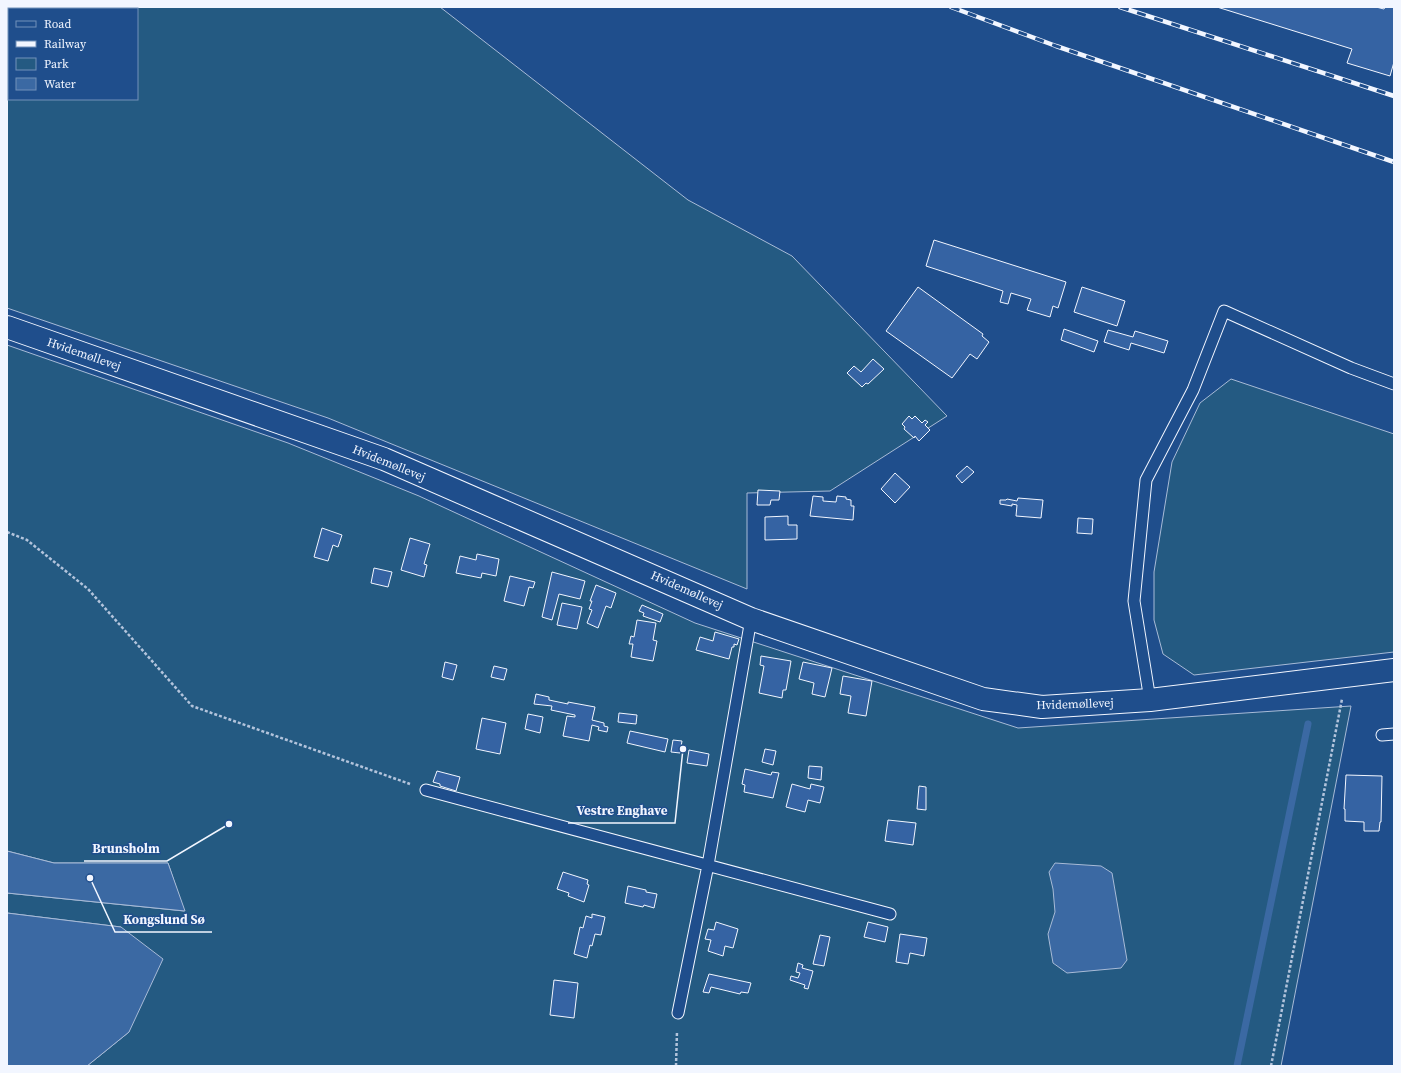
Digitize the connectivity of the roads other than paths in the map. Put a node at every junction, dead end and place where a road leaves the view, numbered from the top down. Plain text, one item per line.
1 (7, 327) edge
2 (1394, 384) edge
3 (751, 618) junction
4 (1394, 670) edge
5 (1150, 700) junction
6 (1394, 734) edge
7 (1382, 735) dead end
8 (426, 790) road end
9 (708, 865) junction
10 (890, 914) dead end
11 (678, 1013) road end

1 - 3 street, Hvidemøllevej
2 - 5 lane
3 - 5 street, Hvidemøllevej
3 - 9 lane
4 - 5 street, Hvidemøllevej
6 - 7 lane
8 - 9 lane
9 - 10 lane
9 - 11 lane

